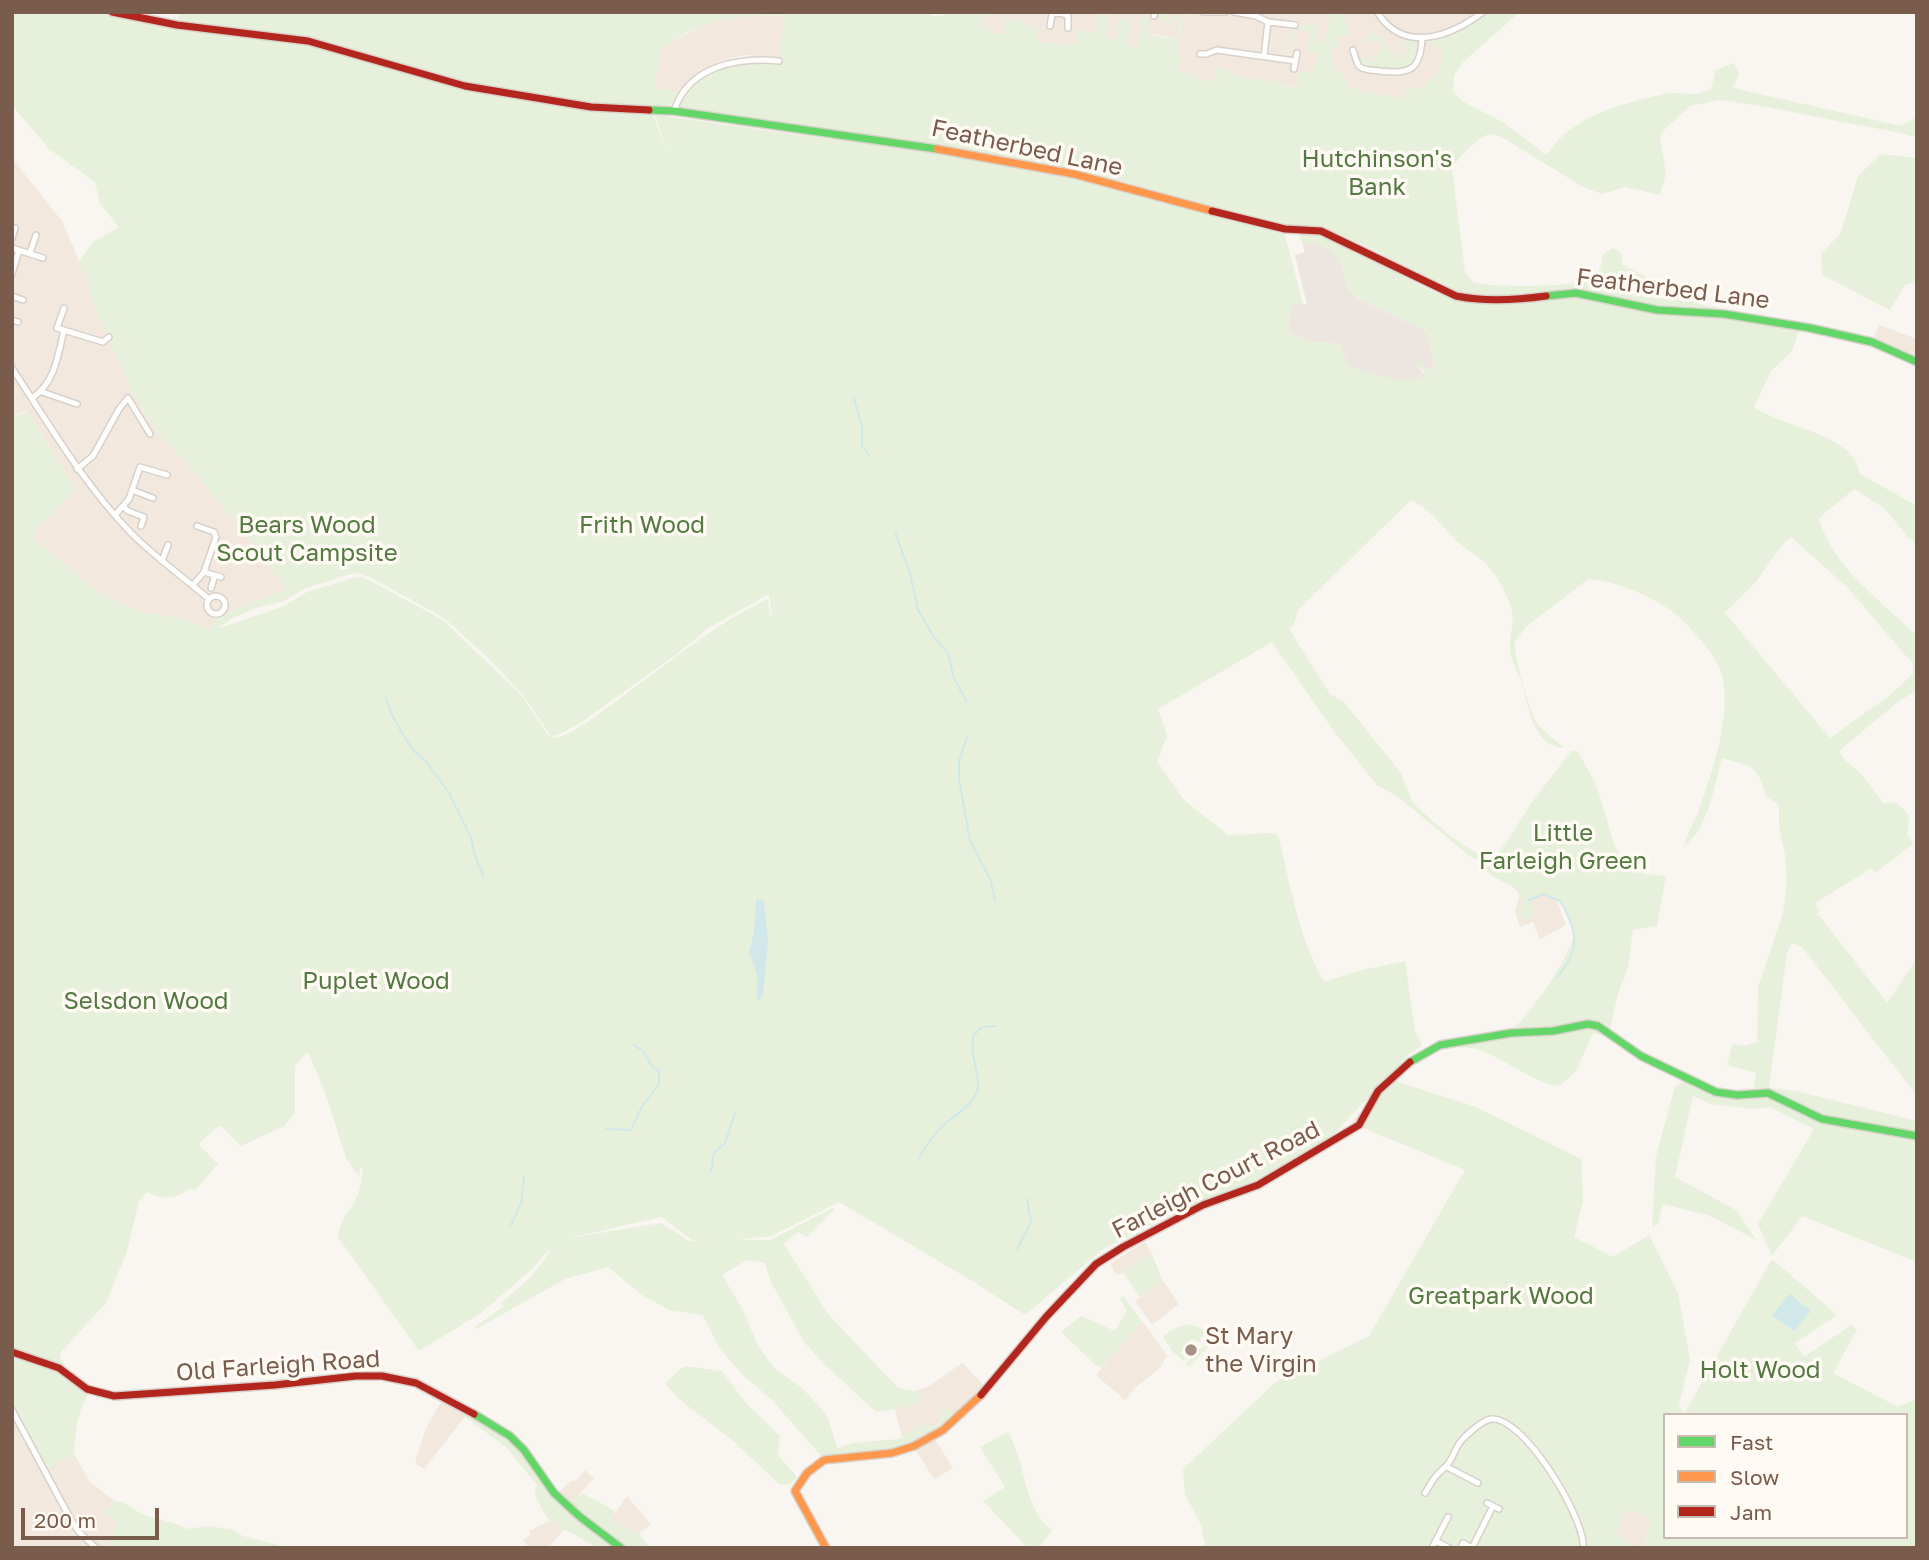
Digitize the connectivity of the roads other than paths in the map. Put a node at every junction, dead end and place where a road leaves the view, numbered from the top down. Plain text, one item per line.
1 (112, 12) edge
2 (1203, 12) edge
3 (1225, 12) edge
4 (1234, 12) edge
5 (1377, 12) edge
6 (1483, 12) edge
7 (1061, 13) edge
8 (1268, 22) junction
9 (1294, 25) dead end
10 (1050, 26) dead end
11 (1068, 28) dead end
12 (1422, 37) junction
13 (1353, 50) dead end
14 (1297, 53) dead end
15 (1200, 54) dead end
16 (1264, 56) junction
17 (779, 61) dead end
18 (1295, 61) junction
19 (1294, 69) dead end
20 (674, 111) junction
21 (15, 228) dead end
22 (36, 235) dead end
23 (12, 238) edge
24 (16, 249) edge
25 (30, 253) junction
26 (43, 258) dead end
27 (12, 274) edge
28 (12, 296) edge
29 (23, 300) dead end
30 (64, 308) dead end
31 (64, 330) junction
32 (109, 337) dead end
33 (1917, 362) edge
34 (12, 368) edge
35 (42, 392) junction
36 (32, 398) junction
37 (77, 404) dead end
38 (100, 425) dead end
39 (105, 434) junction
40 (150, 434) dead end
41 (76, 469) junction
42 (167, 475) dead end
43 (128, 476) dead end
44 (132, 487) junction
45 (153, 498) dead end
46 (124, 507) junction
47 (115, 515) junction
48 (141, 526) dead end
49 (197, 526) dead end
50 (168, 545) dead end
51 (214, 545) junction
52 (239, 553) dead end
53 (162, 561) junction
54 (204, 572) junction
55 (193, 585) junction
56 (211, 587) dead end
57 (209, 599) dead end
58 (1917, 1136) edge
59 (12, 1352) edge
60 (12, 1409) edge
61 (1447, 1467) junction
62 (1478, 1483) dead end
63 (1426, 1493) dead end
64 (1499, 1509) dead end
65 (1448, 1517) dead end
66 (1436, 1541) junction
67 (96, 1548) edge
68 (621, 1548) edge
69 (826, 1548) edge
70 (1432, 1548) edge
71 (1449, 1548) edge
72 (1461, 1548) edge
73 (1472, 1548) edge
74 (1583, 1548) edge

1 - 20 street, Featherbed Lane
2 - 3 street
4 - 8 street
5 - 12 street
6 - 12 street
7 - 10 street
7 - 11 street
8 - 9 street
8 - 16 street
12 - 13 street
14 - 18 street
15 - 16 street
16 - 18 street
17 - 20 street
18 - 19 street
20 - 33 street, Featherbed Lane
21 - 23 street
22 - 25 street
24 - 25 street
24 - 27 street
25 - 26 street
28 - 29 street
30 - 31 street
31 - 32 street
31 - 35 street
34 - 36 street
35 - 36 street
35 - 37 street
36 - 41 street
38 - 39 street
39 - 40 street
39 - 41 street
41 - 47 street
42 - 44 street
43 - 44 street
44 - 45 street
44 - 46 street
46 - 47 street
46 - 48 street
47 - 53 street
49 - 51 street
50 - 53 street
51 - 52 street
51 - 54 street
53 - 55 street
54 - 55 street
54 - 56 street
55 - 57 street
58 - 69 street, Farleigh Court Road
59 - 68 street, Old Farleigh Road
60 - 67 street
61 - 62 street
61 - 63 street
61 - 74 street
64 - 73 street
65 - 66 street
66 - 70 street
66 - 71 street
72 - 73 street

